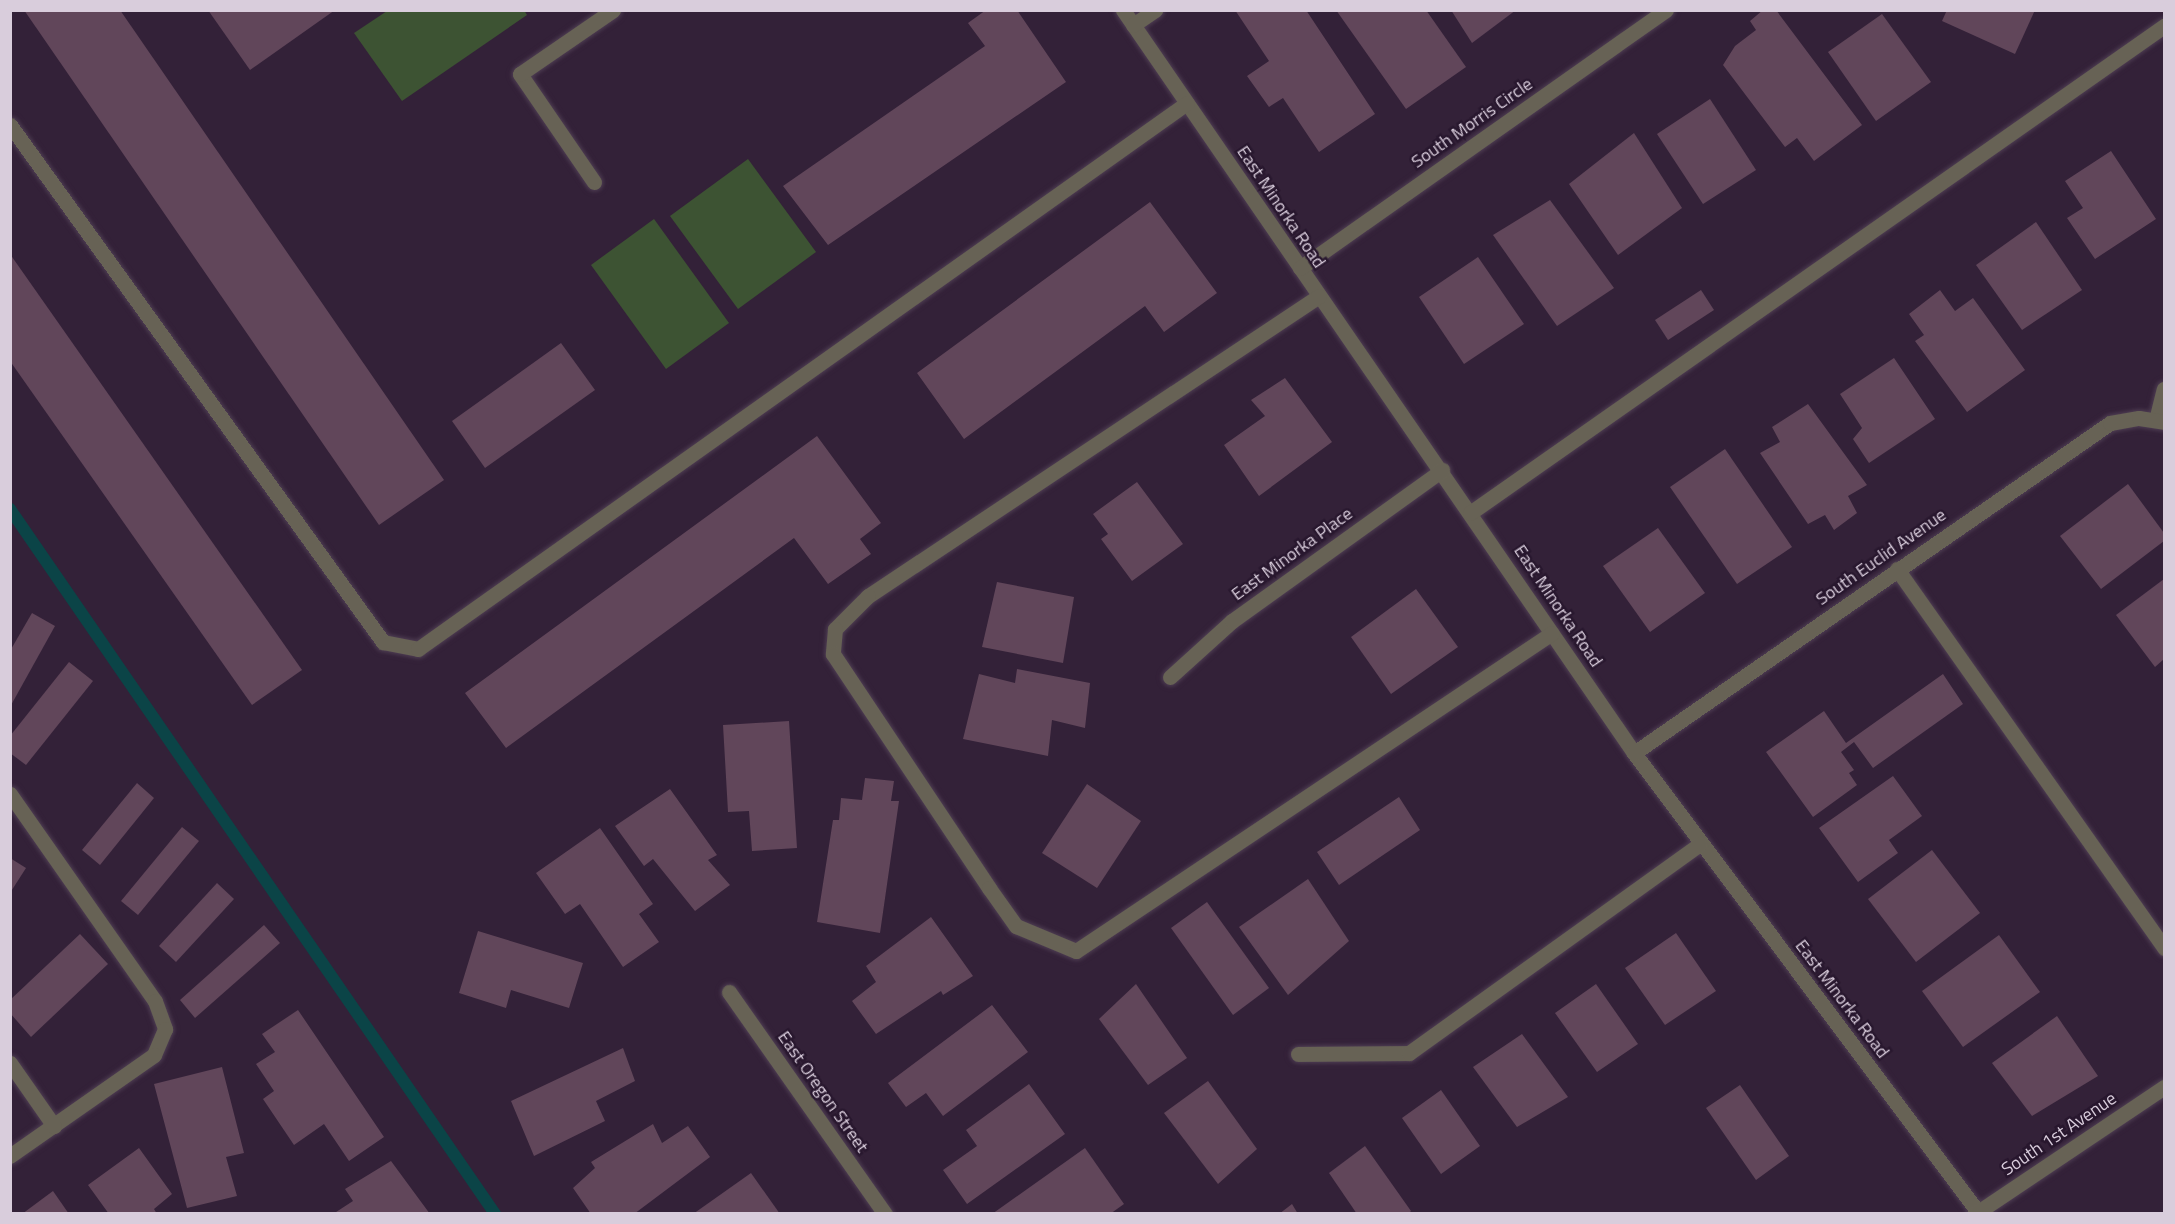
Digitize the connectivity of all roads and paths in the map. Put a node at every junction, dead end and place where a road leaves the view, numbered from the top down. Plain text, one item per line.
1 (613, 10) edge
2 (1123, 10) edge
3 (1155, 10) edge
4 (1666, 10) edge
5 (1133, 25) junction
6 (2164, 26) edge
7 (1187, 103) junction
8 (10, 125) edge
9 (594, 182) dead end
10 (1300, 268) junction
11 (1319, 296) junction
12 (2164, 389) edge
13 (2160, 420) edge
14 (1442, 471) junction
15 (1470, 513) junction
16 (1897, 569) junction
17 (1552, 633) junction
18 (1170, 677) dead end
19 (1634, 753) junction
20 (10, 794) edge
21 (1700, 844) junction
22 (2164, 948) edge
23 (729, 992) dead end
24 (1298, 1054) dead end
25 (10, 1063) edge
26 (2164, 1087) edge
27 (54, 1126) junction
28 (10, 1156) edge
29 (1976, 1213) edge
30 (885, 1214) edge

1 - 9 street
2 - 5 street, East Minorka Road
3 - 5 street
4 - 10 street, South Morris Circle
5 - 7 street, East Minorka Road
6 - 15 street
7 - 8 street
7 - 10 street, East Minorka Road
10 - 11 street, East Minorka Road
11 - 14 street, East Minorka Road
11 - 17 street
12 - 13 street
13 - 16 street, South Euclid Avenue
14 - 15 street, East Minorka Road
14 - 18 street, East Minorka Place
15 - 17 street, East Minorka Road
16 - 19 street, South Euclid Avenue
16 - 22 street
17 - 19 street, East Minorka Road
19 - 21 street, East Minorka Road
20 - 27 street
21 - 24 street
21 - 29 street, East Minorka Road
23 - 30 street, East Oregon Street
25 - 27 street
26 - 29 street, South 1st Avenue
27 - 28 street

